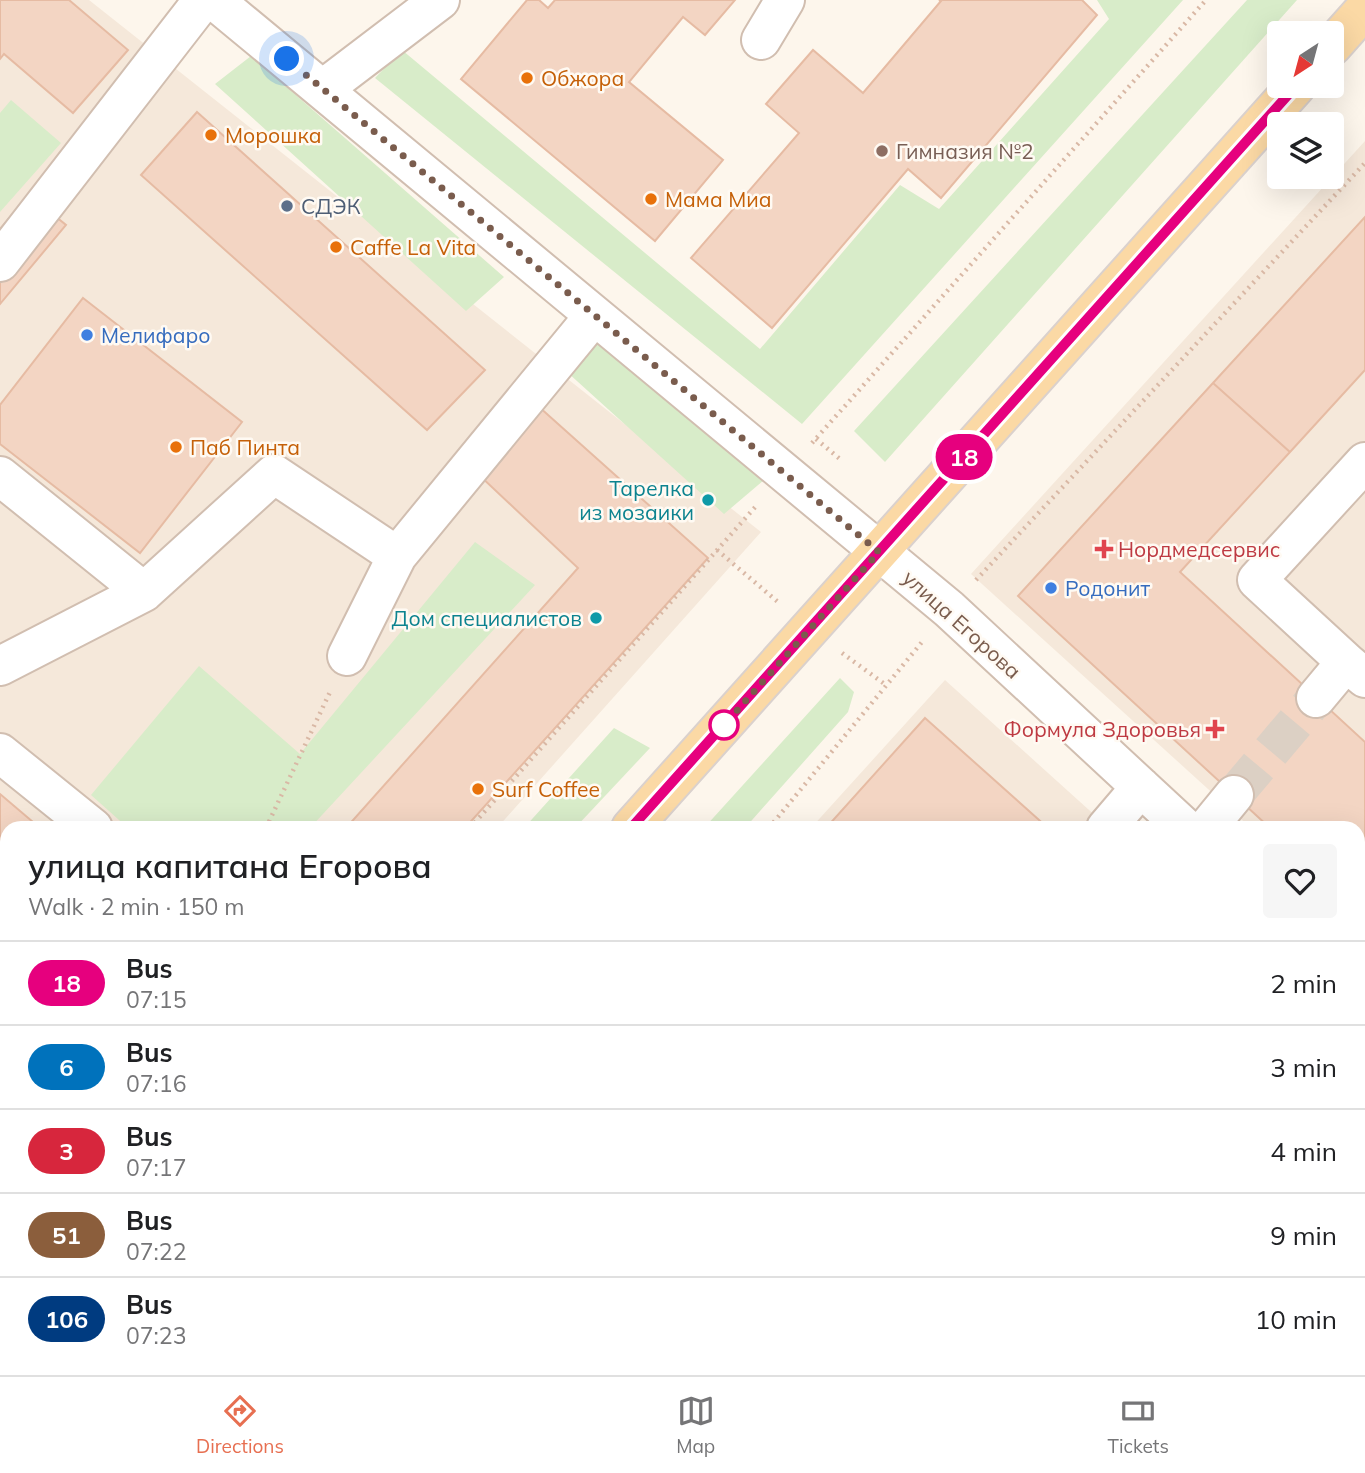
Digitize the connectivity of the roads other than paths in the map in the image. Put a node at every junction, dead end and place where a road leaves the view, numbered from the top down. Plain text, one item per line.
1 (203, 0) edge
2 (214, 0) edge
3 (440, 0) edge
4 (785, 0) edge
5 (1365, 9) edge
6 (1344, 33) edge
7 (761, 40) dead end
8 (323, 89) junction
9 (1285, 98) edge
10 (0, 262) edge
11 (594, 316) junction
12 (1365, 462) edge
13 (0, 476) edge
14 (879, 552) junction
15 (397, 556) junction
16 (144, 593) junction
17 (4, 655) edge
18 (347, 656) road end
19 (1356, 670) edge
20 (1316, 698) tunnel mouth
21 (0, 753) edge
22 (1141, 787) junction
23 (1234, 795) tunnel mouth
24 (84, 821) edge
25 (637, 821) edge
26 (1112, 821) edge
27 (1177, 821) edge
28 (1213, 821) edge

1 - 10 street
2 - 8 street, улица Егорова
3 - 8 street
4 - 7 street
5 - 6 main road
8 - 11 street, улица Егорова
9 - 14 main road
11 - 14 street, улица Егорова
11 - 15 street
12 - 19 street
13 - 16 street
14 - 22 street, улица Егорова
14 - 25 main road
15 - 16 street
15 - 18 street
16 - 17 street
19 - 20 street
21 - 24 street
22 - 26 street
22 - 27 street, улица Егорова
23 - 28 street

